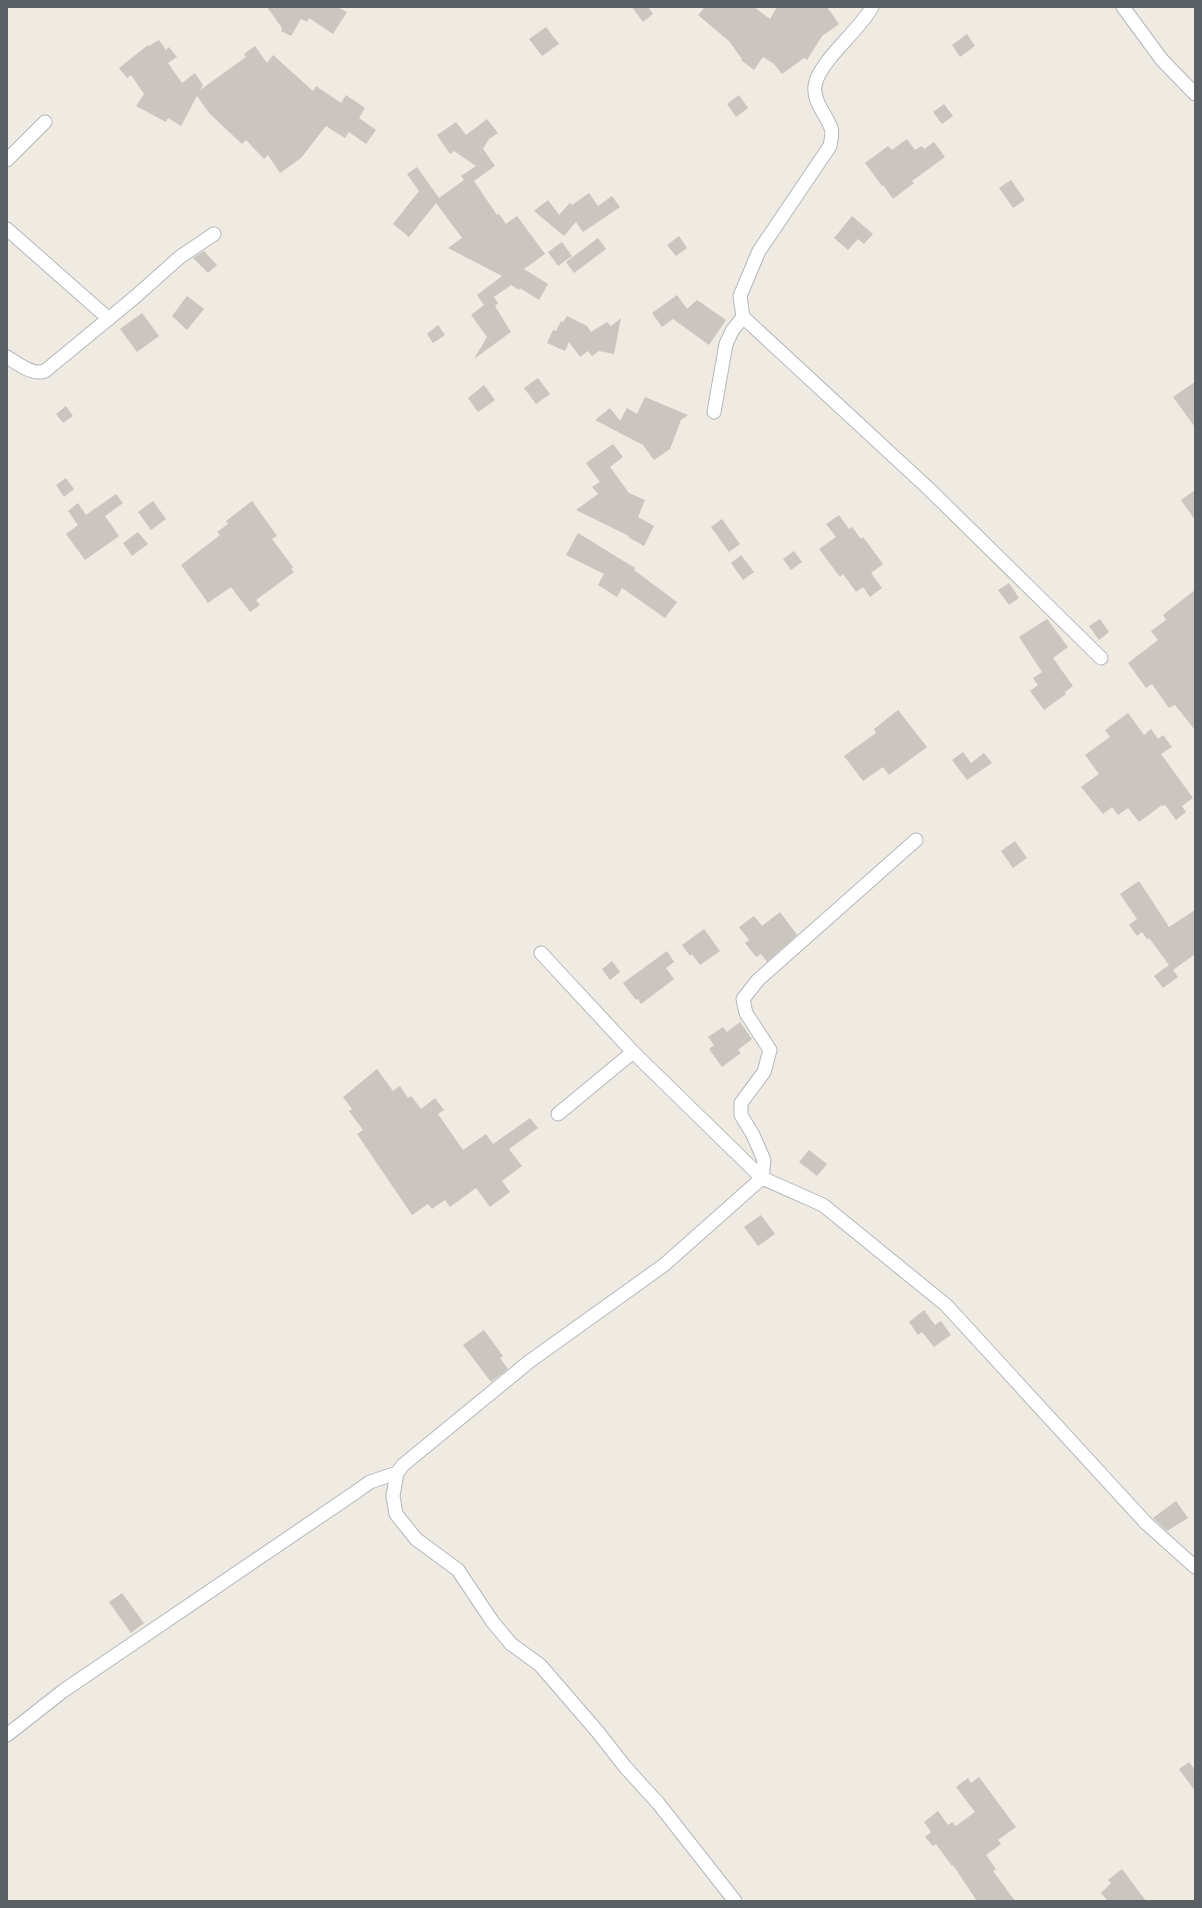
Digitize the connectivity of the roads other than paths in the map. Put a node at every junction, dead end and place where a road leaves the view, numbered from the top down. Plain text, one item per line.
1 (872, 7) edge
2 (1123, 7) edge
3 (1195, 94) edge
4 (45, 122) dead end
5 (7, 160) edge
6 (7, 229) edge
7 (214, 234) dead end
8 (743, 317) junction
9 (108, 319) junction
10 (7, 357) edge
11 (714, 412) dead end
12 (1101, 658) dead end
13 (916, 840) dead end
14 (541, 953) dead end
15 (633, 1052) junction
16 (558, 1114) dead end
17 (762, 1178) junction
18 (397, 1473) junction
19 (1195, 1567) edge
20 (7, 1735) edge
21 (736, 1901) edge

1 - 8 street
2 - 3 street
4 - 5 street
6 - 9 street
7 - 9 street
8 - 11 street
8 - 12 street
9 - 10 street
13 - 17 street
14 - 15 street
15 - 16 street
15 - 17 street
17 - 18 street
17 - 19 street
18 - 20 street
18 - 21 street

